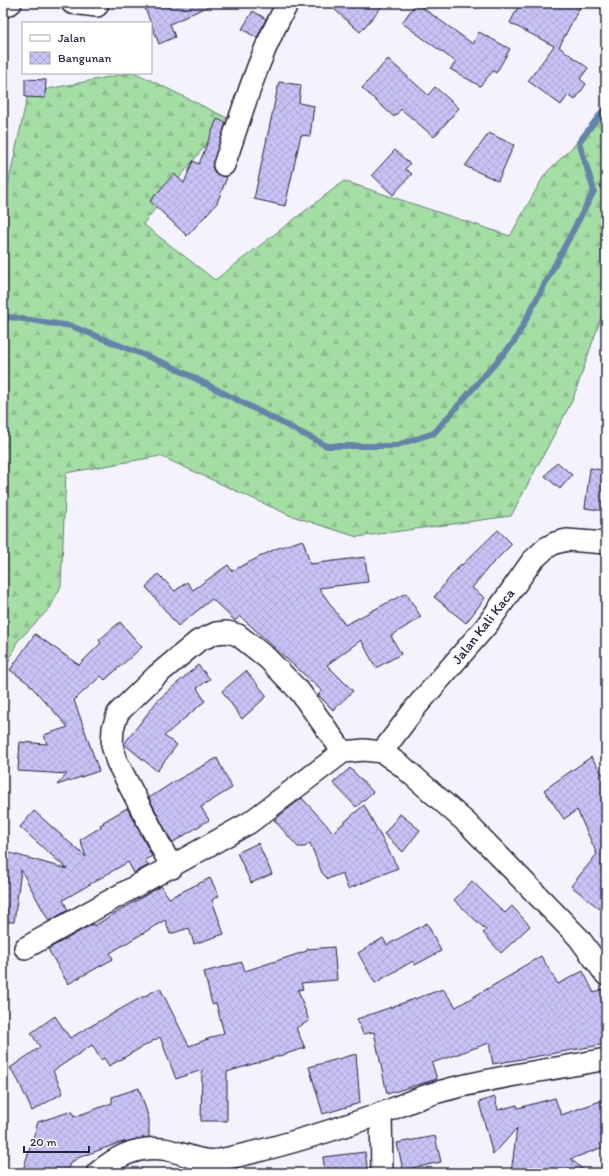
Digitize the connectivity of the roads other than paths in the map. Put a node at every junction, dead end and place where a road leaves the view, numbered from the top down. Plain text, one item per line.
1 (11, 3) edge
2 (72, 3) edge
3 (288, 3) edge
4 (96, 6) dead end
5 (3, 7) edge
6 (224, 165) dead end
7 (606, 543) edge
8 (343, 752) junction
9 (382, 752) junction
10 (172, 868) junction
11 (25, 948) dead end
12 (606, 975) edge
13 (606, 1059) edge
14 (381, 1113) junction
15 (97, 1173) edge
16 (382, 1173) edge

1 - 5 street
2 - 4 street
3 - 6 street
7 - 9 street, Jalan Kali Kaca
8 - 9 street
8 - 10 street
8 - 10 street
9 - 12 street
10 - 11 street
13 - 14 street
14 - 15 street
14 - 16 street

